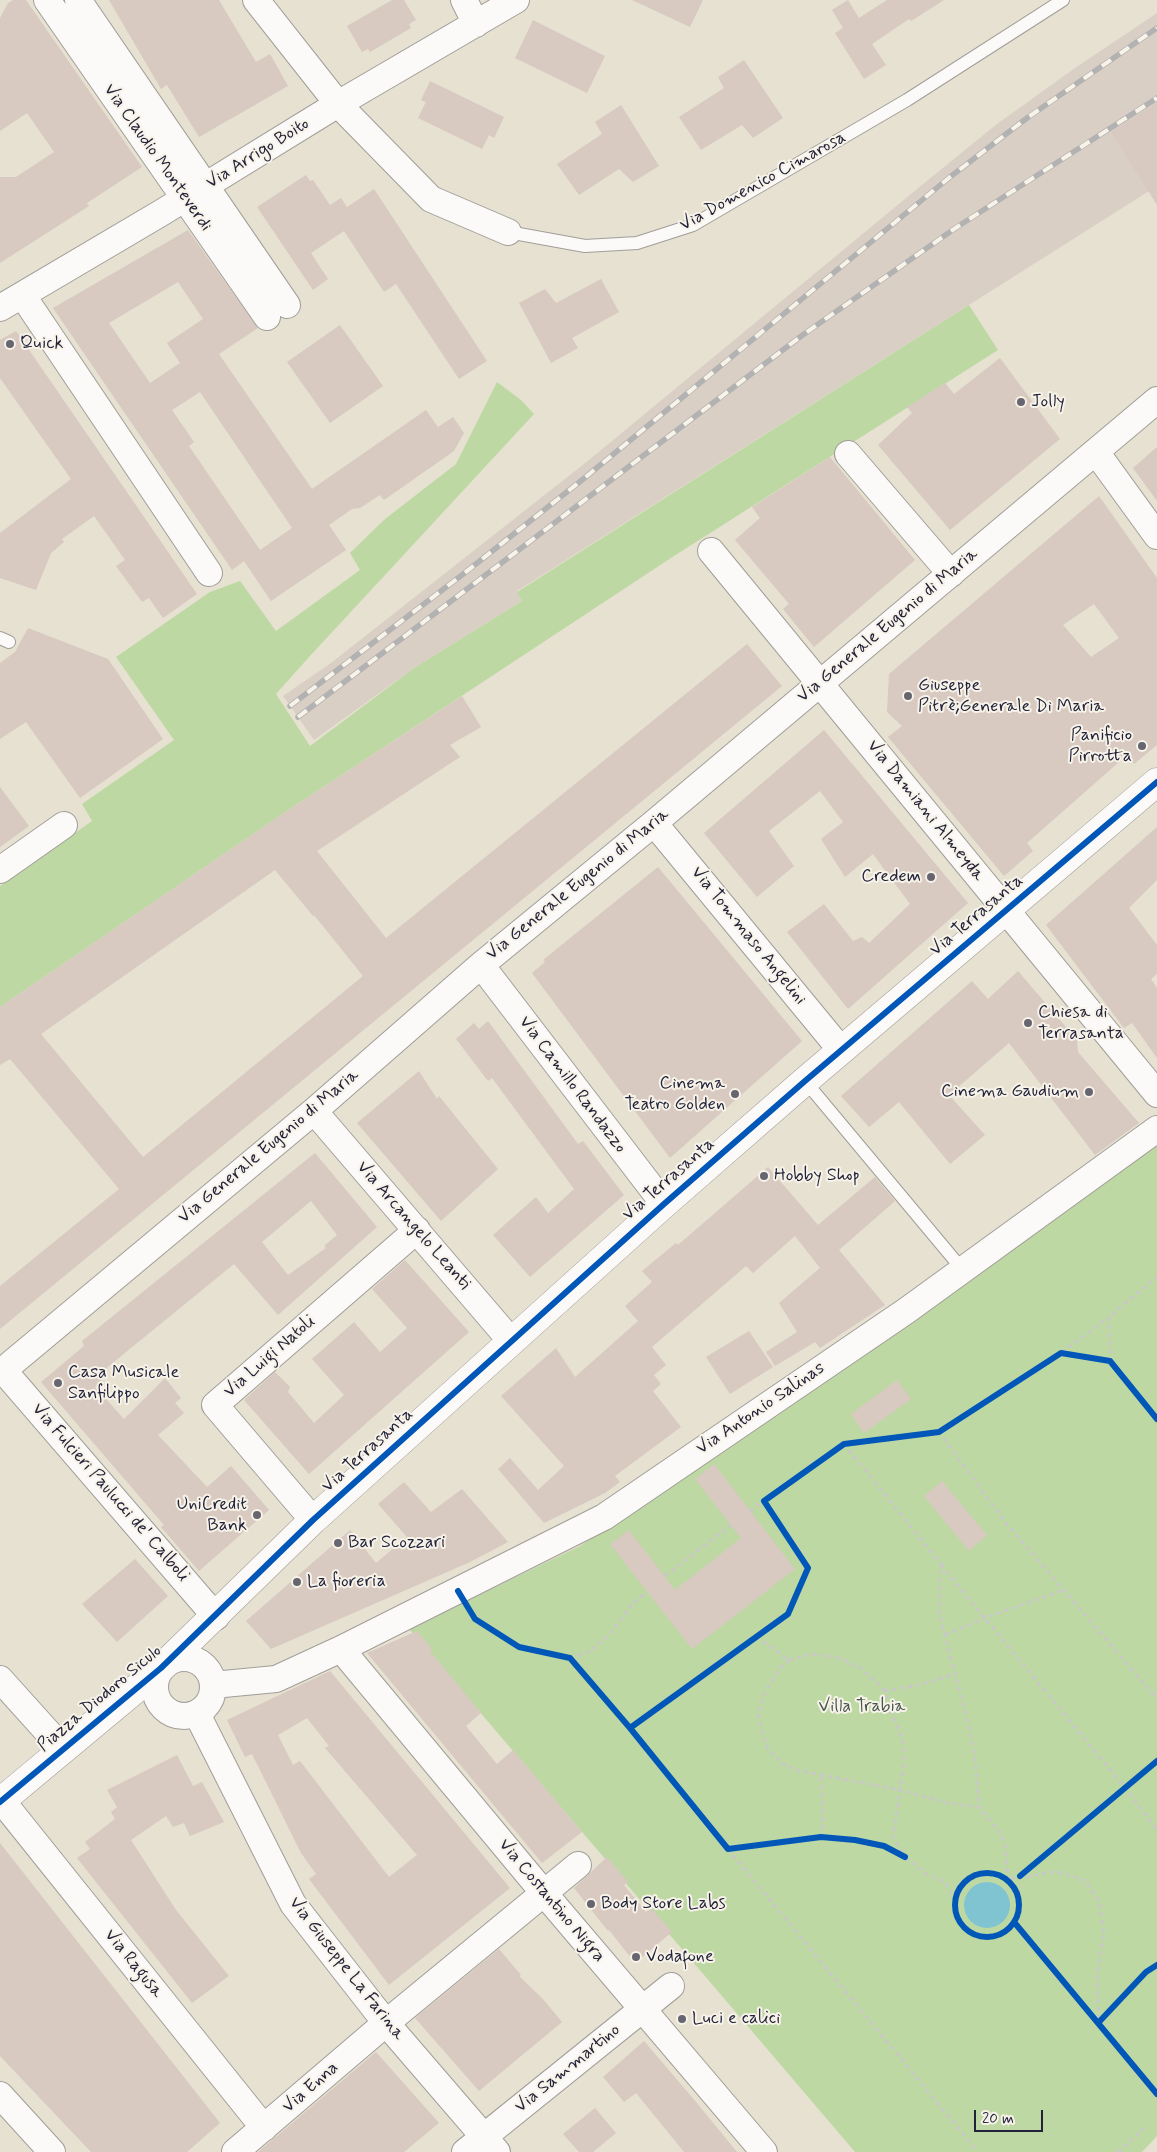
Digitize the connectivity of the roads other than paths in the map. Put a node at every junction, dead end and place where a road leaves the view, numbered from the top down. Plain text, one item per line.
1 (47, 0) edge
2 (78, 0) edge
3 (256, 0) edge
4 (464, 0) edge
5 (516, 0) edge
6 (1062, 0) edge
7 (476, 24) junction
8 (338, 104) junction
9 (196, 192) junction
10 (508, 232) joint
11 (23, 296) junction
12 (0, 308) edge
13 (277, 311) dead end
14 (1157, 400) edge
15 (1096, 452) junction
16 (848, 454) dead end
17 (1157, 536) edge
18 (711, 552) dead end
19 (209, 573) dead end
20 (951, 574) junction
21 (819, 682) junction
22 (1157, 782) edge
23 (654, 823) junction
24 (64, 825) dead end
25 (0, 870) edge
26 (1007, 910) junction
27 (480, 965) junction
28 (841, 1050) junction
29 (805, 1081) junction
30 (1157, 1094) edge
31 (314, 1111) junction
32 (1157, 1129) edge
33 (664, 1204) junction
34 (417, 1230) junction
35 (962, 1269) junction
36 (511, 1341) junction
37 (2, 1371) edge
38 (313, 1520) junction
39 (216, 1617) junction
40 (341, 1649) junction
41 (161, 1668) junction
42 (0, 1678) edge
43 (213, 1685) junction
44 (197, 1714) junction
45 (63, 1749) junction
46 (1, 1802) edge
47 (578, 1865) dead end
48 (543, 1892) junction
49 (671, 1986) dead end
50 (642, 2009) junction
51 (386, 2023) junction
52 (0, 2095) edge
53 (264, 2128) junction
54 (482, 2147) edge
55 (52, 2152) edge
56 (235, 2152) edge
57 (764, 2152) edge

1 - 9 street, Via Claudio Monteverdi
2 - 9 street, Via Claudio Monteverdi
3 - 8 street, Via Domenico Cimarosa
4 - 7 street
5 - 7 street, Via Arrigo Boito
6 - 10 lane, Via Domenico Cimarosa
7 - 8 street, Via Arrigo Boito
8 - 9 street, Via Arrigo Boito
8 - 10 street, Via Domenico Cimarosa
9 - 11 street, Via Arrigo Boito
9 - 13 street, Via Claudio Monteverdi
11 - 12 street, Via Arrigo Boito
11 - 19 street
14 - 15 street, Via Generale Eugenio di Maria
15 - 17 street
15 - 20 street, Via Generale Eugenio di Maria
16 - 20 street
18 - 21 street, Via Damiani Almeyda
20 - 21 street, Via Generale Eugenio di Maria
21 - 23 street, Via Generale Eugenio di Maria
21 - 26 street, Via Damiani Almeyda
22 - 26 street, Via Terrasanta
23 - 27 street, Via Generale Eugenio di Maria
23 - 28 street, Via Tommaso Angelini
24 - 25 street
26 - 28 street, Via Terrasanta
26 - 30 street, Via Damiani Almeyda
27 - 31 street, Via Generale Eugenio di Maria
27 - 33 street, Via Camillo Randazzo
28 - 29 street, Via Terrasanta
29 - 33 street, Via Terrasanta
29 - 35 lane
31 - 34 street, Via Arcangelo Leanti
31 - 37 street, Via Generale Eugenio di Maria
32 - 35 street, Via Antonio Salinas
33 - 36 street, Via Terrasanta
34 - 36 street, Via Arcangelo Leanti
34 - 38 street, Via Luigi Natoli
35 - 40 street, Via Antonio Salinas
36 - 38 street, Via Terrasanta
37 - 39 street, Via Fulcieri Paulucci de' Calboli
38 - 39 street, Via Terrasanta
39 - 41 street, Piazza Diodoro Siculo
40 - 43 street
40 - 48 street, Via Costantino Nigra
41 - 43 street
41 - 44 street
41 - 45 street, Piazza Diodoro Siculo
42 - 45 street
43 - 44 street
44 - 51 street, Via Giuseppe La Farina
45 - 46 street, Piazza Diodoro Siculo
46 - 53 street, Via Ragusa
47 - 48 street, Via Enna
48 - 50 street, Via Costantino Nigra
48 - 51 street, Via Enna
49 - 50 street, Via Sammartino
50 - 54 street, Via Sammartino
50 - 57 street, Via Costantino Nigra
51 - 53 street, Via Enna
51 - 54 street, Via Giuseppe La Farina
52 - 55 street
53 - 56 street, Via Enna

